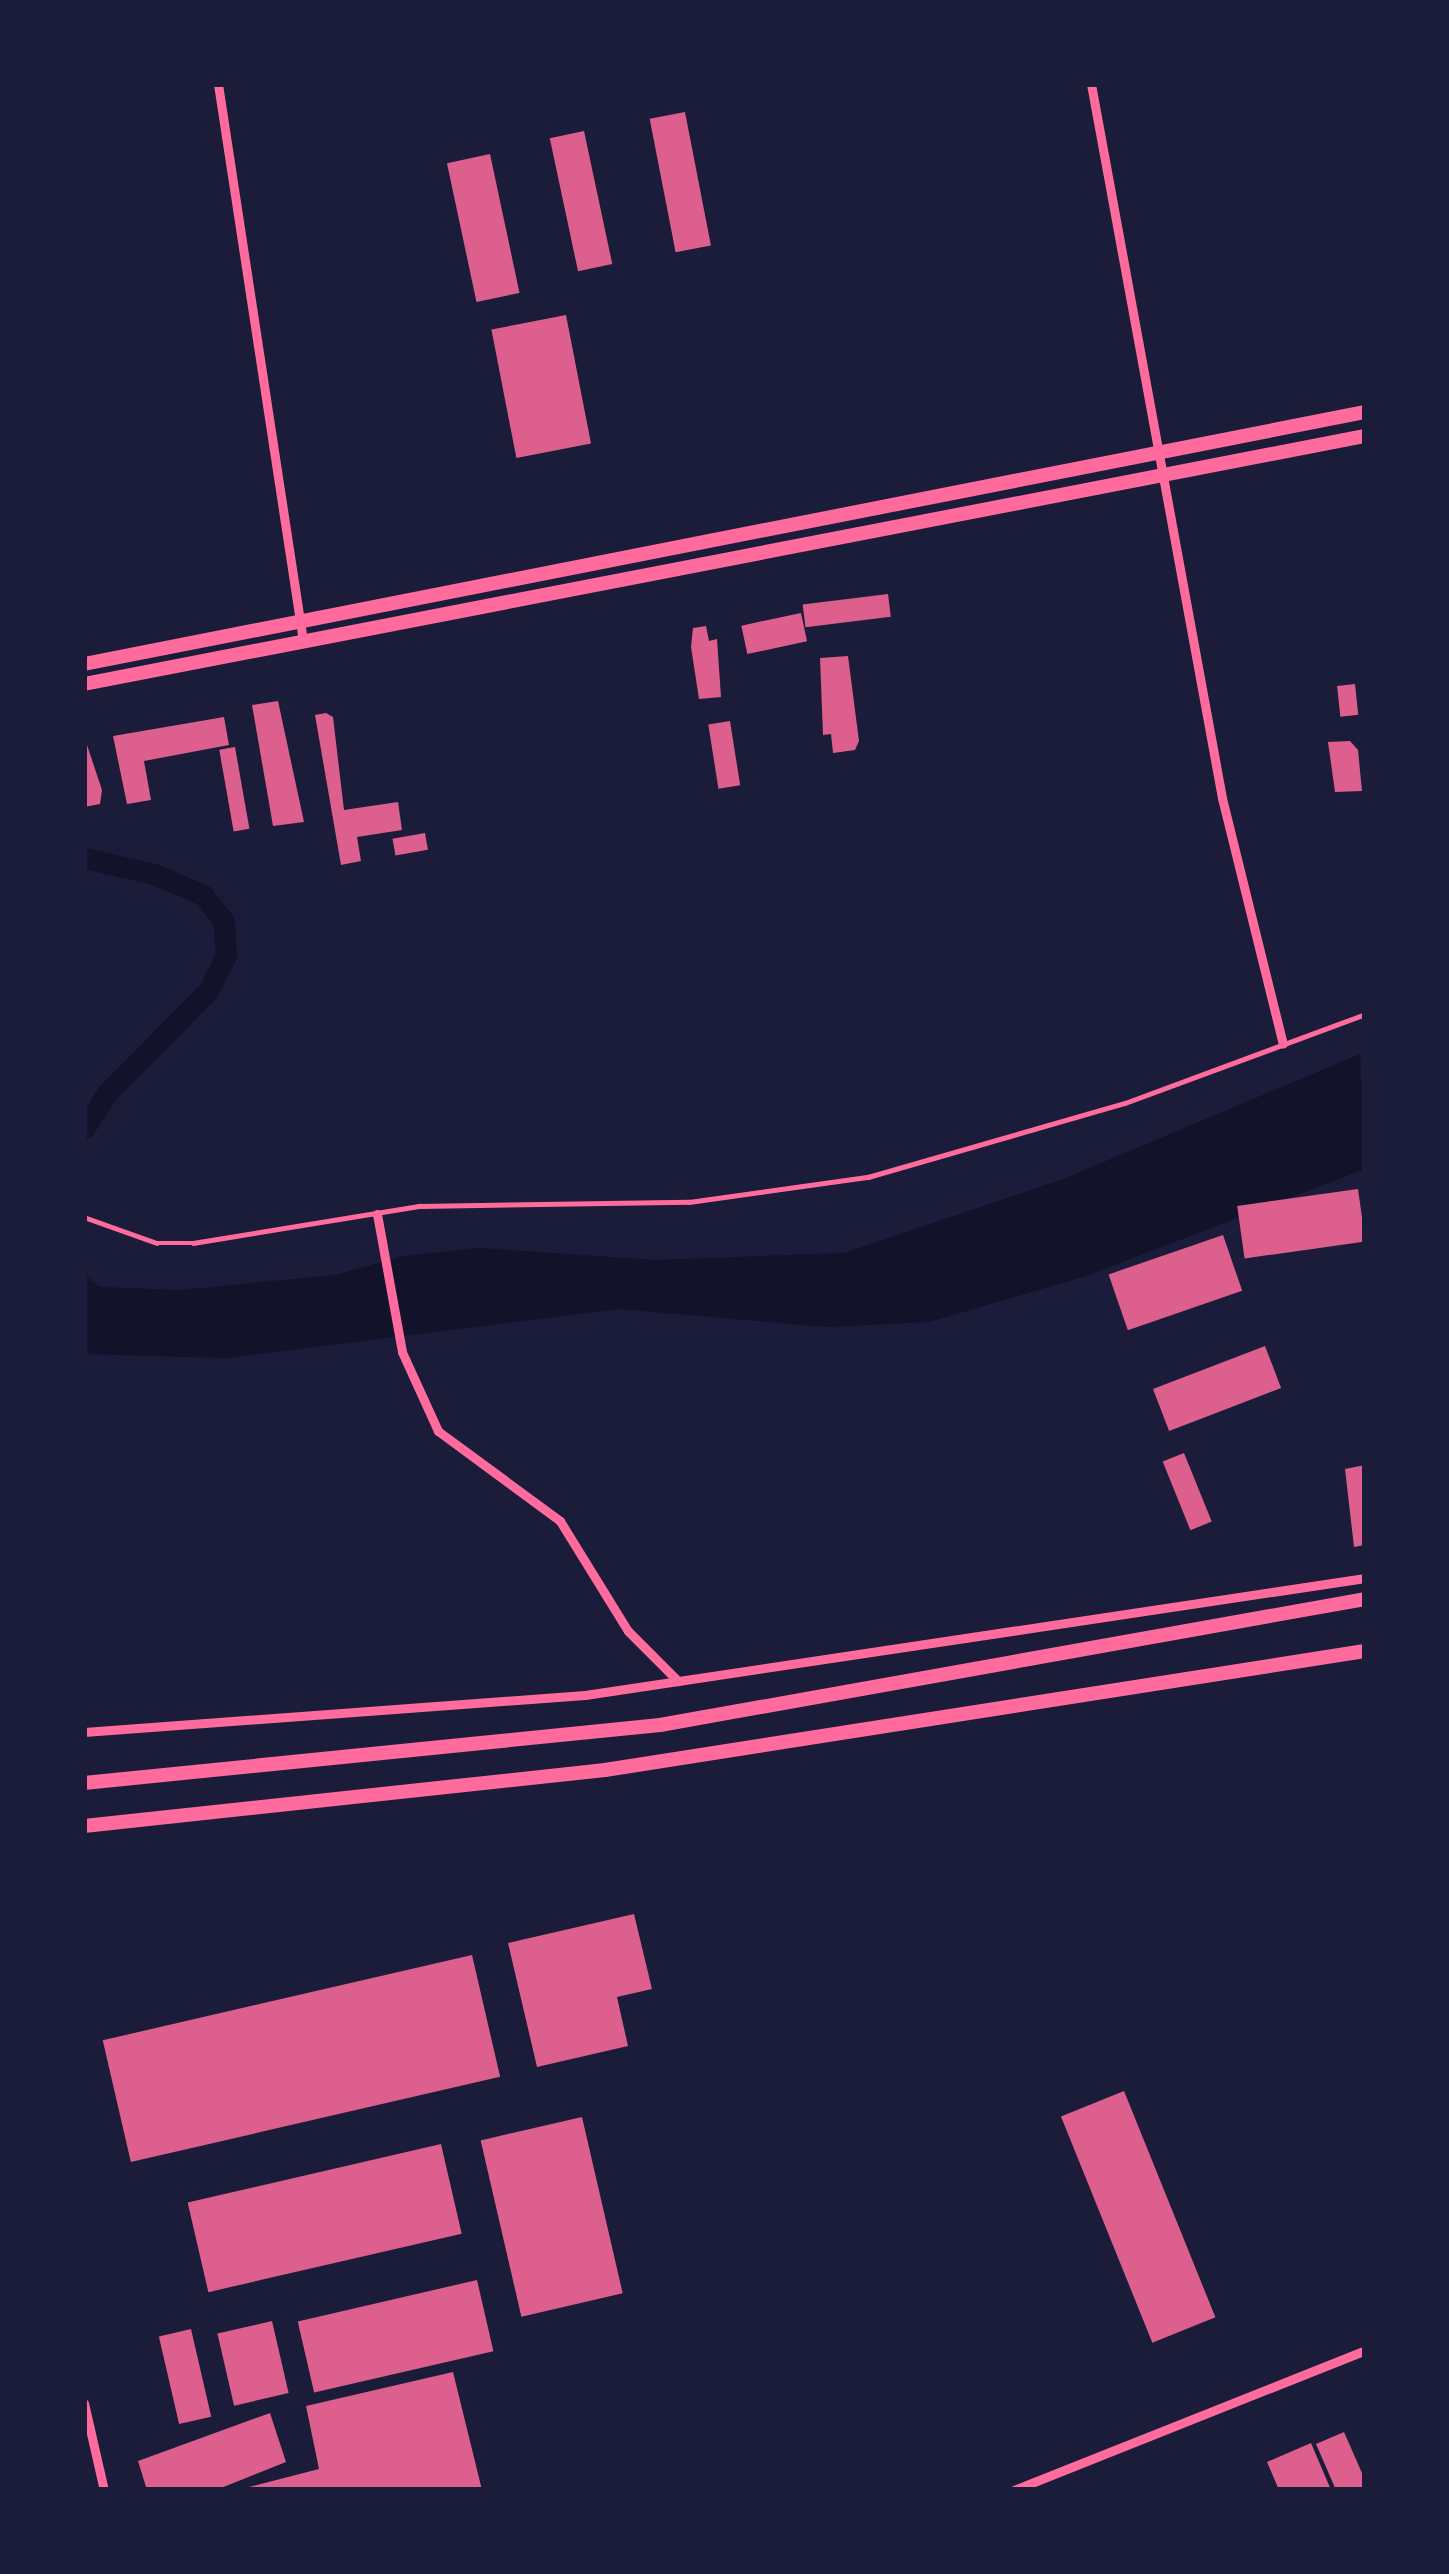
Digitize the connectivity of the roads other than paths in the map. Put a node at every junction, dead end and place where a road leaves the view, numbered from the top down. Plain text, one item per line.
1 (218, 84) edge
2 (1091, 84) edge
3 (1365, 412) edge
4 (1365, 436) edge
5 (1161, 452) junction
6 (1165, 472) junction
7 (299, 622) junction
8 (303, 641) junction
9 (84, 664) edge
10 (84, 684) edge
11 (1365, 1014) edge
12 (1283, 1044) junction
13 (377, 1214) junction
14 (84, 1217) edge
15 (1365, 1578) edge
16 (1365, 1599) edge
17 (1365, 1652) edge
18 (678, 1681) junction
19 (84, 1732) edge
20 (84, 1783) edge
21 (84, 1826) edge
22 (1365, 2350) edge
23 (84, 2403) edge
24 (104, 2490) edge
25 (1014, 2490) edge

1 - 7 street
2 - 5 street
3 - 5 main road
4 - 6 main road
5 - 6 street
5 - 7 main road
6 - 8 main road
6 - 12 street
7 - 8 street
7 - 9 main road
8 - 10 main road
11 - 12 lane
12 - 13 lane
13 - 14 lane
13 - 18 street
15 - 18 street
16 - 20 main road
17 - 21 main road
18 - 19 street
22 - 25 street
23 - 24 street

